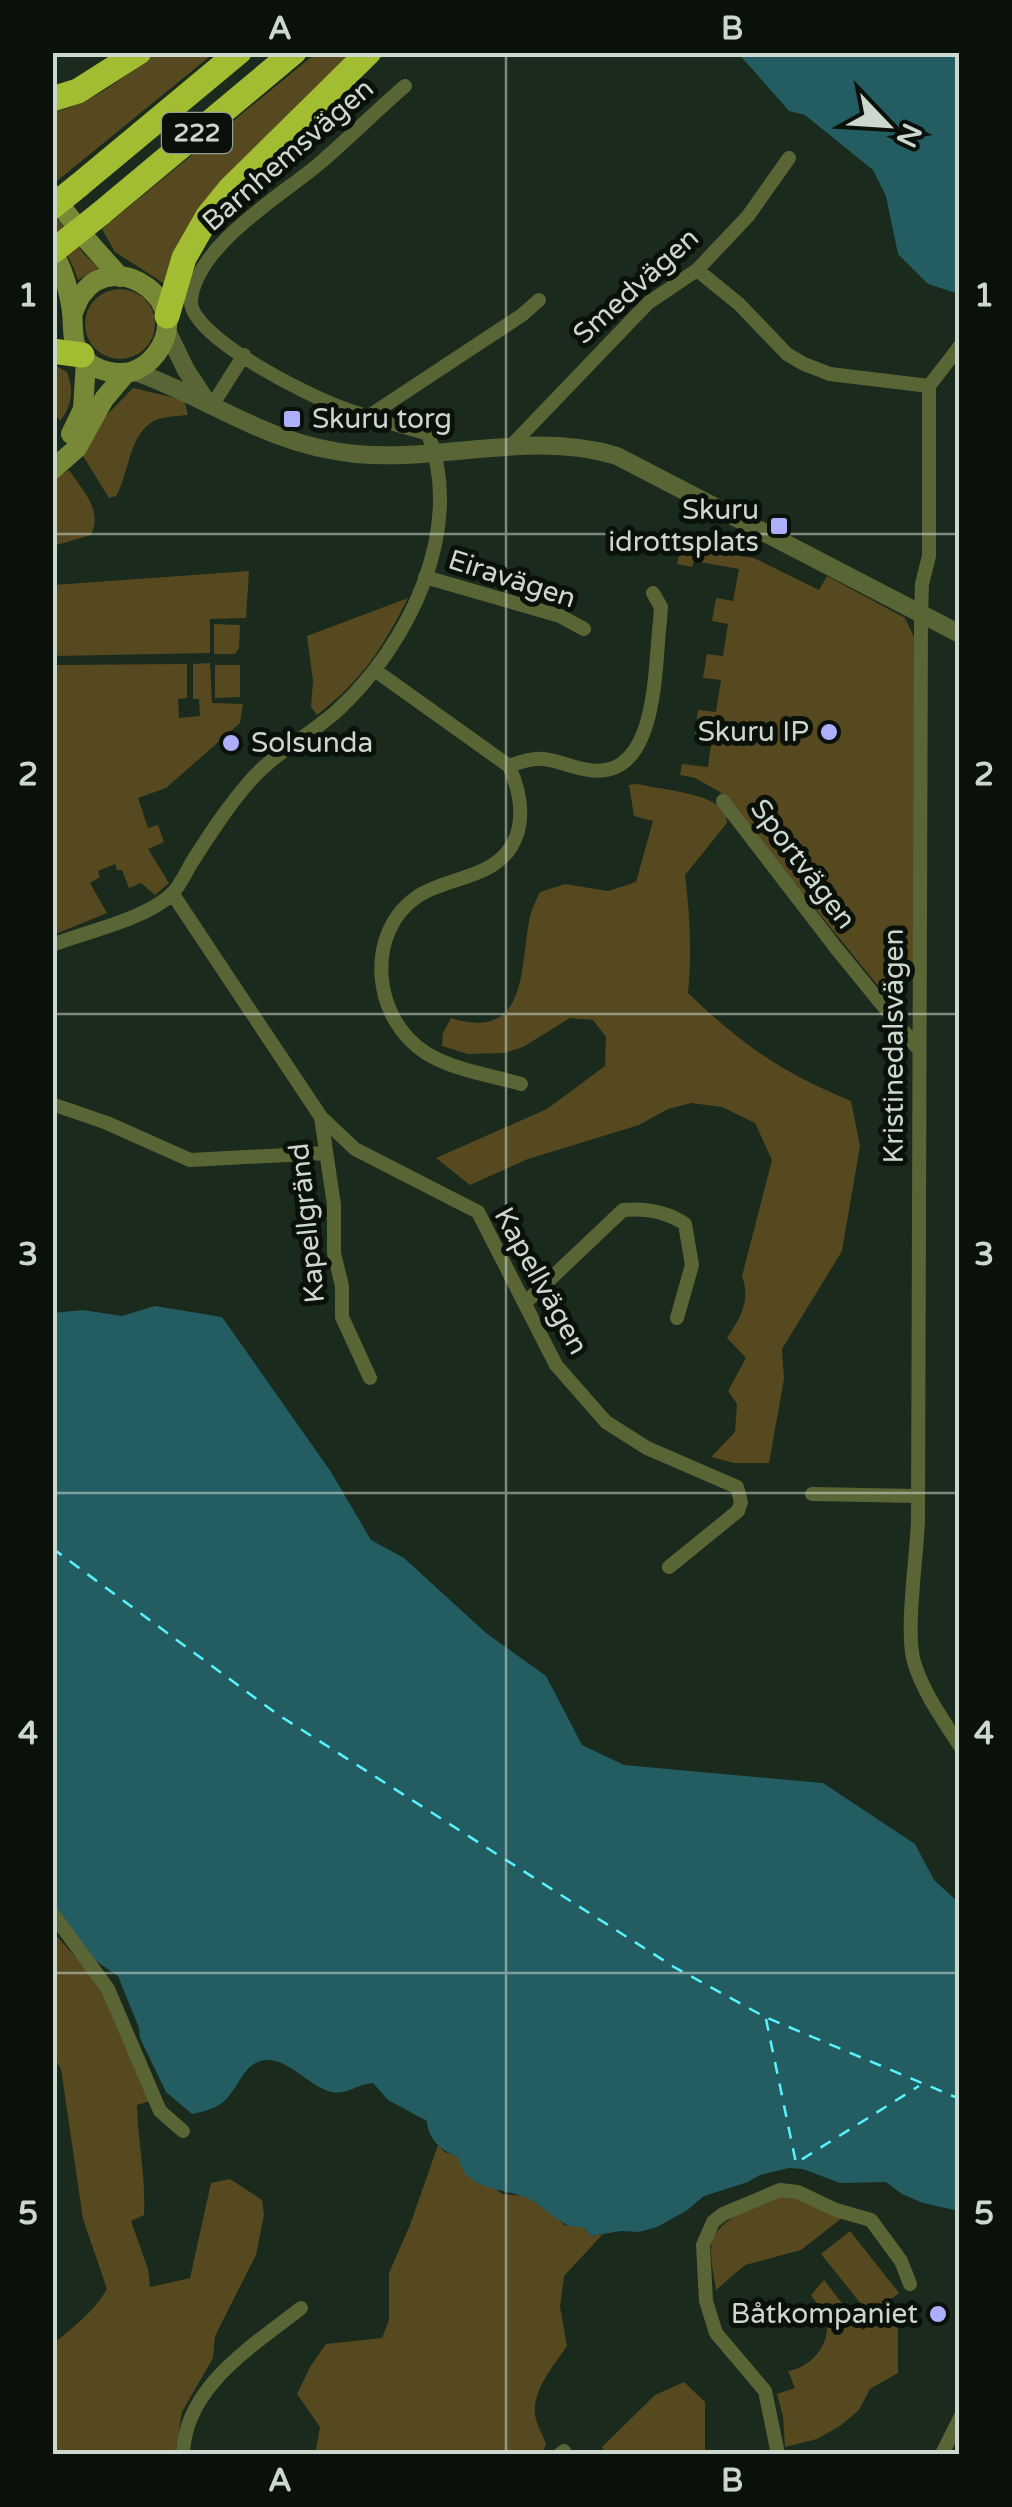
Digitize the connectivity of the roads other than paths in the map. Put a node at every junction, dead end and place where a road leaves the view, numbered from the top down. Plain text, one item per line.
1 (139, 52) edge
2 (239, 52) edge
3 (294, 52) edge
4 (370, 52) edge
5 (405, 86) dead end
6 (52, 99) edge
7 (789, 158) dead end
8 (65, 190) edge
9 (52, 207) edge
10 (52, 252) edge
11 (696, 270) junction
12 (120, 277) junction
13 (539, 300) dead end
14 (72, 314) junction
15 (167, 324) junction
16 (960, 346) edge
17 (52, 351) edge
18 (244, 355) junction
19 (84, 358) junction
20 (130, 372) junction
21 (930, 386) junction
22 (212, 407) junction
23 (369, 416) junction
24 (510, 447) junction
25 (435, 452) junction
26 (62, 454) edge
27 (424, 577) junction
28 (653, 593) dead end
29 (921, 615) junction
30 (584, 629) dead end
31 (960, 634) edge
32 (376, 671) junction
33 (509, 766) junction
34 (723, 801) dead end
35 (172, 893) junction
36 (52, 945) edge
37 (919, 1050) junction
38 (521, 1084) dead end
39 (52, 1104) edge
40 (321, 1116) junction
41 (325, 1153) junction
42 (525, 1303) junction
43 (677, 1318) dead end
44 (370, 1378) dead end
45 (812, 1494) dead end
46 (917, 1496) junction
47 (669, 1567) dead end
48 (960, 1746) edge
49 (52, 1913) edge
50 (184, 2131) dead end
51 (910, 2284) dead end
52 (301, 2308) dead end
53 (960, 2418) edge
54 (183, 2454) edge
55 (778, 2454) edge
56 (942, 2454) edge

1 - 6 highway
2 - 8 highway, 222
3 - 10 highway, 222, bridge
4 - 15 highway
5 - 18 street, Barnhemsvägen
7 - 11 street, Smedvägen
8 - 9 highway, 222, bridge
8 - 12 main road
10 - 14 main road
11 - 21 street
11 - 24 street, Smedvägen
12 - 14 main road
12 - 15 main road
13 - 23 street
14 - 19 main road
15 - 20 main road
15 - 22 street
16 - 21 street
17 - 19 highway
18 - 22 street
18 - 23 street, Barnhemsvägen
19 - 20 main road
19 - 26 main road
20 - 22 street
20 - 26 main road
21 - 29 street, Kristinedalsvägen
22 - 25 street
23 - 25 street, Barnhemsvägen
24 - 25 street
24 - 29 street
25 - 27 street
27 - 30 street, Eiravägen
27 - 32 street
28 - 33 street
29 - 31 street
29 - 37 street, Kristinedalsvägen
32 - 33 street
32 - 35 street
33 - 38 street
34 - 37 street, Sportvägen
35 - 36 street
35 - 40 street, Kapellvägen
37 - 46 street, Kristinedalsvägen
39 - 41 street
40 - 41 street, Kapellgränd
40 - 42 street, Kapellvägen
41 - 44 street, Kapellgränd
42 - 43 street
42 - 47 street, Kapellvägen
45 - 46 street
46 - 48 street, Kristinedalsvägen
49 - 50 street
51 - 55 street
52 - 54 street
53 - 56 street

